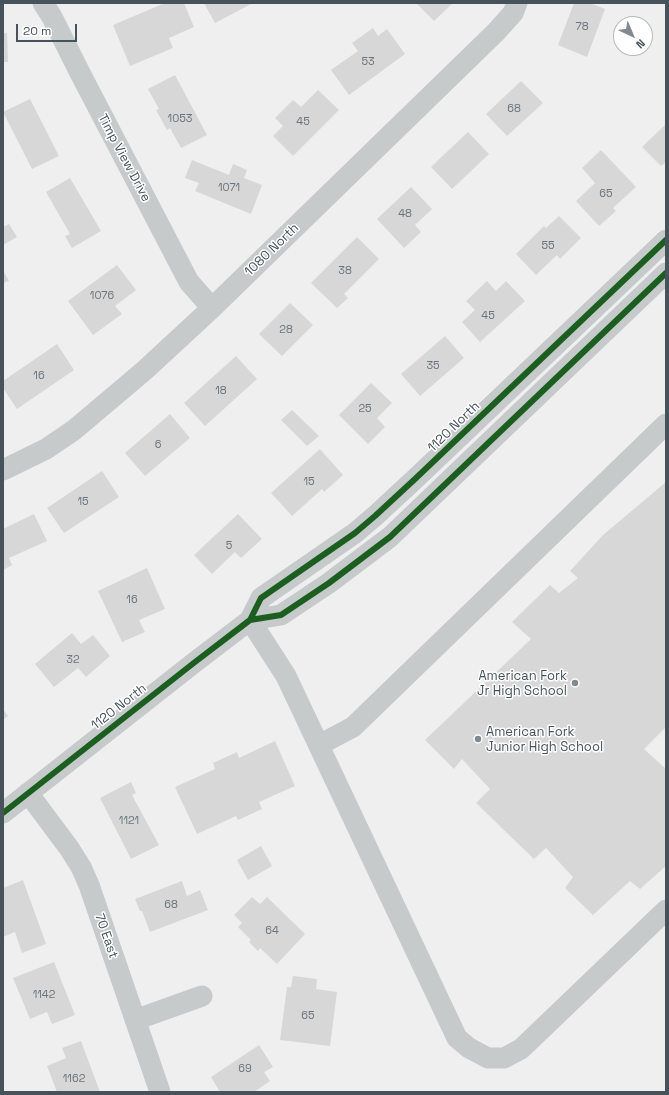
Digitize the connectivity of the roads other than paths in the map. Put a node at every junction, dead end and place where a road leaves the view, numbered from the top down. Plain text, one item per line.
1 (43, 3) edge
2 (517, 3) edge
3 (666, 240) edge
4 (666, 273) edge
5 (212, 308) junction
6 (666, 424) edge
7 (3, 470) edge
8 (250, 620) junction
9 (319, 746) junction
10 (28, 793) junction
11 (3, 813) edge
12 (666, 910) edge
13 (202, 996) dead end
14 (135, 1020) junction
15 (160, 1092) edge

1 - 5 street, Timp View Drive
2 - 5 street, 1080 North
3 - 8 street, 1120 North
4 - 8 street, 1120 North
5 - 7 street, 1080 North
6 - 9 street
8 - 9 street
8 - 10 street, 1120 North
9 - 12 street
10 - 11 street, 1120 North
10 - 14 street, 70 East
13 - 14 street
14 - 15 street, 70 East

